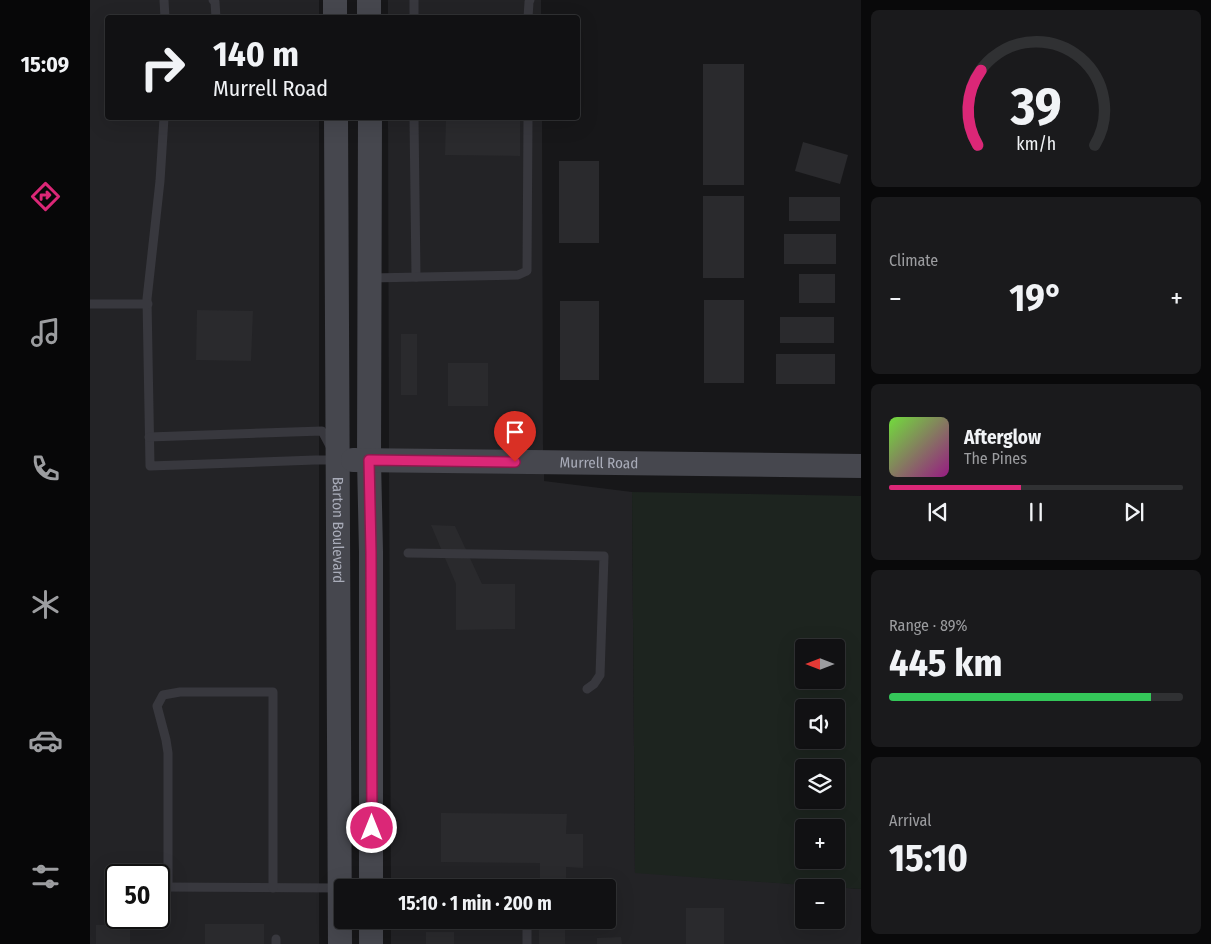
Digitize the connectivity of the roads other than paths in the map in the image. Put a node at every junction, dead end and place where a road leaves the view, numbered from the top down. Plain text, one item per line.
1 (164, 0) edge
2 (213, 0) edge
3 (335, 0) edge
4 (369, 0) edge
5 (414, 0) edge
6 (530, 0) edge
7 (164, 15) edge
8 (216, 15) edge
9 (335, 15) edge
10 (369, 15) edge
11 (414, 15) edge
12 (528, 15) edge
13 (164, 120) edge
14 (336, 120) edge
15 (370, 120) edge
16 (414, 120) edge
17 (528, 120) edge
18 (416, 277) junction
19 (370, 278) junction
20 (90, 304) edge
21 (148, 304) junction
22 (149, 437) junction
23 (338, 460) junction
24 (369, 460) junction
25 (861, 466) edge
26 (408, 553) dead end
27 (588, 689) dead end
28 (339, 703) junction
29 (372, 809) junction
30 (164, 864) edge
31 (340, 879) edge
32 (371, 879) edge
33 (170, 887) edge
34 (274, 888) junction
35 (334, 888) edge
36 (340, 929) edge
37 (371, 929) edge
38 (527, 929) edge
39 (340, 944) edge
40 (371, 944) edge
41 (527, 944) edge

1 - 7 lane
2 - 8 lane
3 - 9 main road
4 - 10 main road
5 - 11 lane
6 - 12 lane
13 - 21 lane
14 - 23 main road, Barton Boulevard
15 - 19 main road, Barton Boulevard
16 - 18 lane
17 - 18 lane
18 - 19 lane
19 - 24 main road, Barton Boulevard
20 - 21 lane
21 - 22 lane
22 - 23 lane
22 - 23 lane
23 - 24 main road, Murrell Road
23 - 28 main road, Barton Boulevard
24 - 25 main road, Murrell Road
24 - 29 main road, Barton Boulevard
26 - 27 lane
28 - 29 main road
28 - 31 main road, Barton Boulevard
29 - 32 main road, Barton Boulevard
30 - 34 lane
33 - 34 lane
34 - 35 lane
36 - 39 main road, Barton Boulevard
37 - 40 main road
38 - 41 lane

